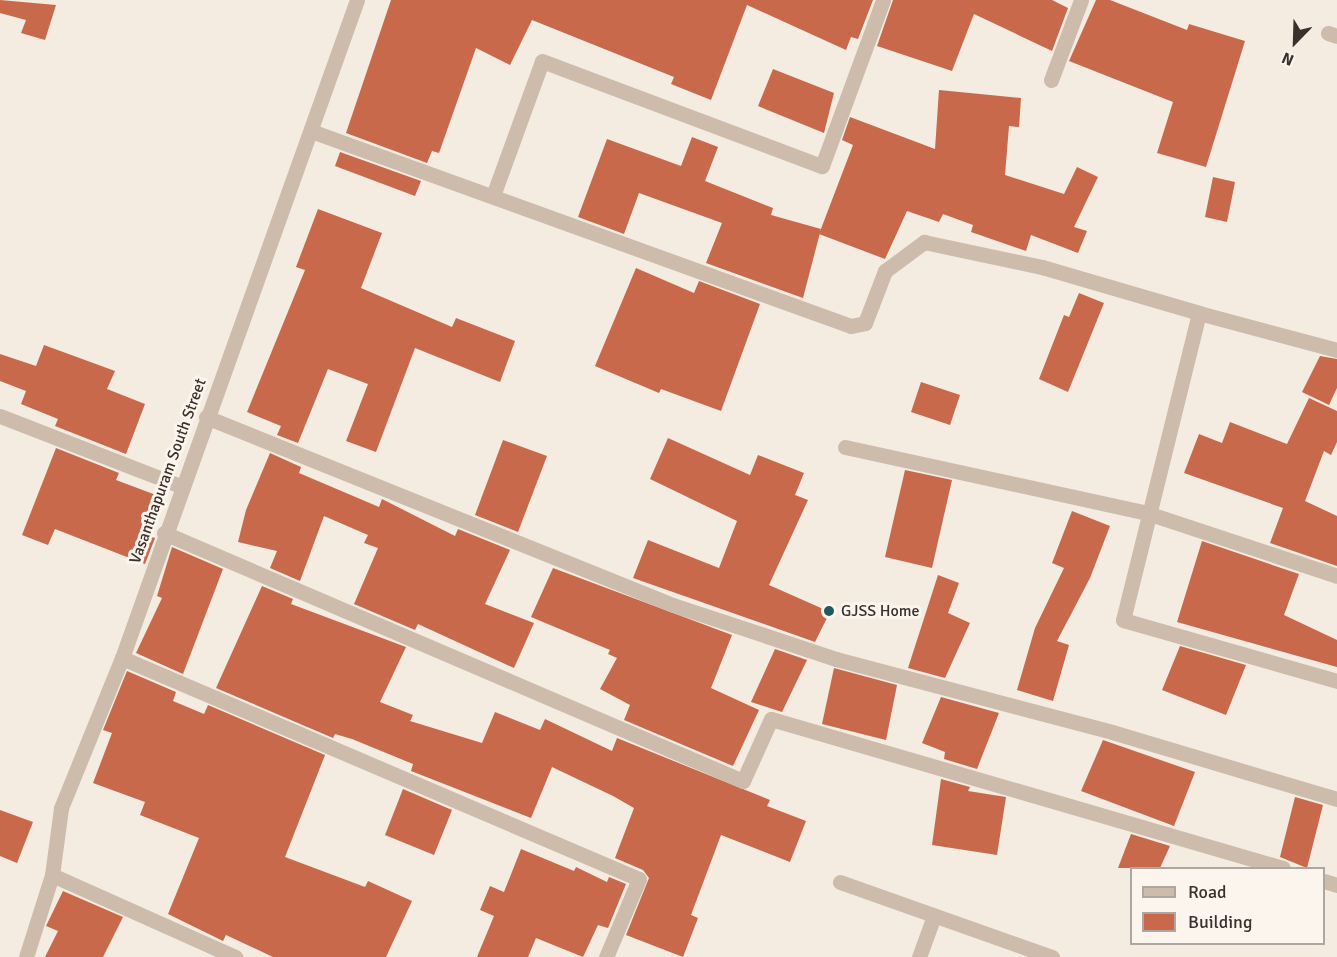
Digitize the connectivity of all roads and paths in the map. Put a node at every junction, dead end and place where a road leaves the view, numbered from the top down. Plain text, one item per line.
1 (357, 0) edge
2 (883, 0) edge
3 (1081, 0) edge
4 (1051, 80) dead end
5 (310, 131) junction
6 (494, 193) junction
7 (1199, 313) junction
8 (1337, 350) edge
9 (0, 416) edge
10 (206, 417) junction
11 (845, 447) dead end
12 (183, 487) junction
13 (1148, 513) junction
14 (164, 533) junction
15 (1337, 576) edge
16 (122, 658) junction
17 (1337, 681) edge
18 (1337, 799) edge
19 (1280, 867) edge
20 (52, 875) junction
21 (840, 882) dead end
22 (934, 916) junction
23 (26, 957) edge
24 (235, 957) edge
25 (606, 957) edge
26 (919, 957) edge
27 (1052, 957) edge

1 - 5 street, Vasanthapuram South Street
2 - 6 street
3 - 4 street
5 - 6 street
5 - 10 street, Vasanthapuram South Street
6 - 7 street
7 - 8 street
7 - 13 street
9 - 12 street
10 - 12 street, Vasanthapuram South Street
10 - 18 street
11 - 13 street
12 - 14 street, Vasanthapuram South Street
13 - 15 street
13 - 17 street
14 - 16 street, Vasanthapuram South Street
14 - 19 street
16 - 20 street, Vasanthapuram South Street
16 - 25 street
20 - 23 street, Vasanthapuram South Street
20 - 24 street
21 - 22 street
22 - 26 street
22 - 27 street

